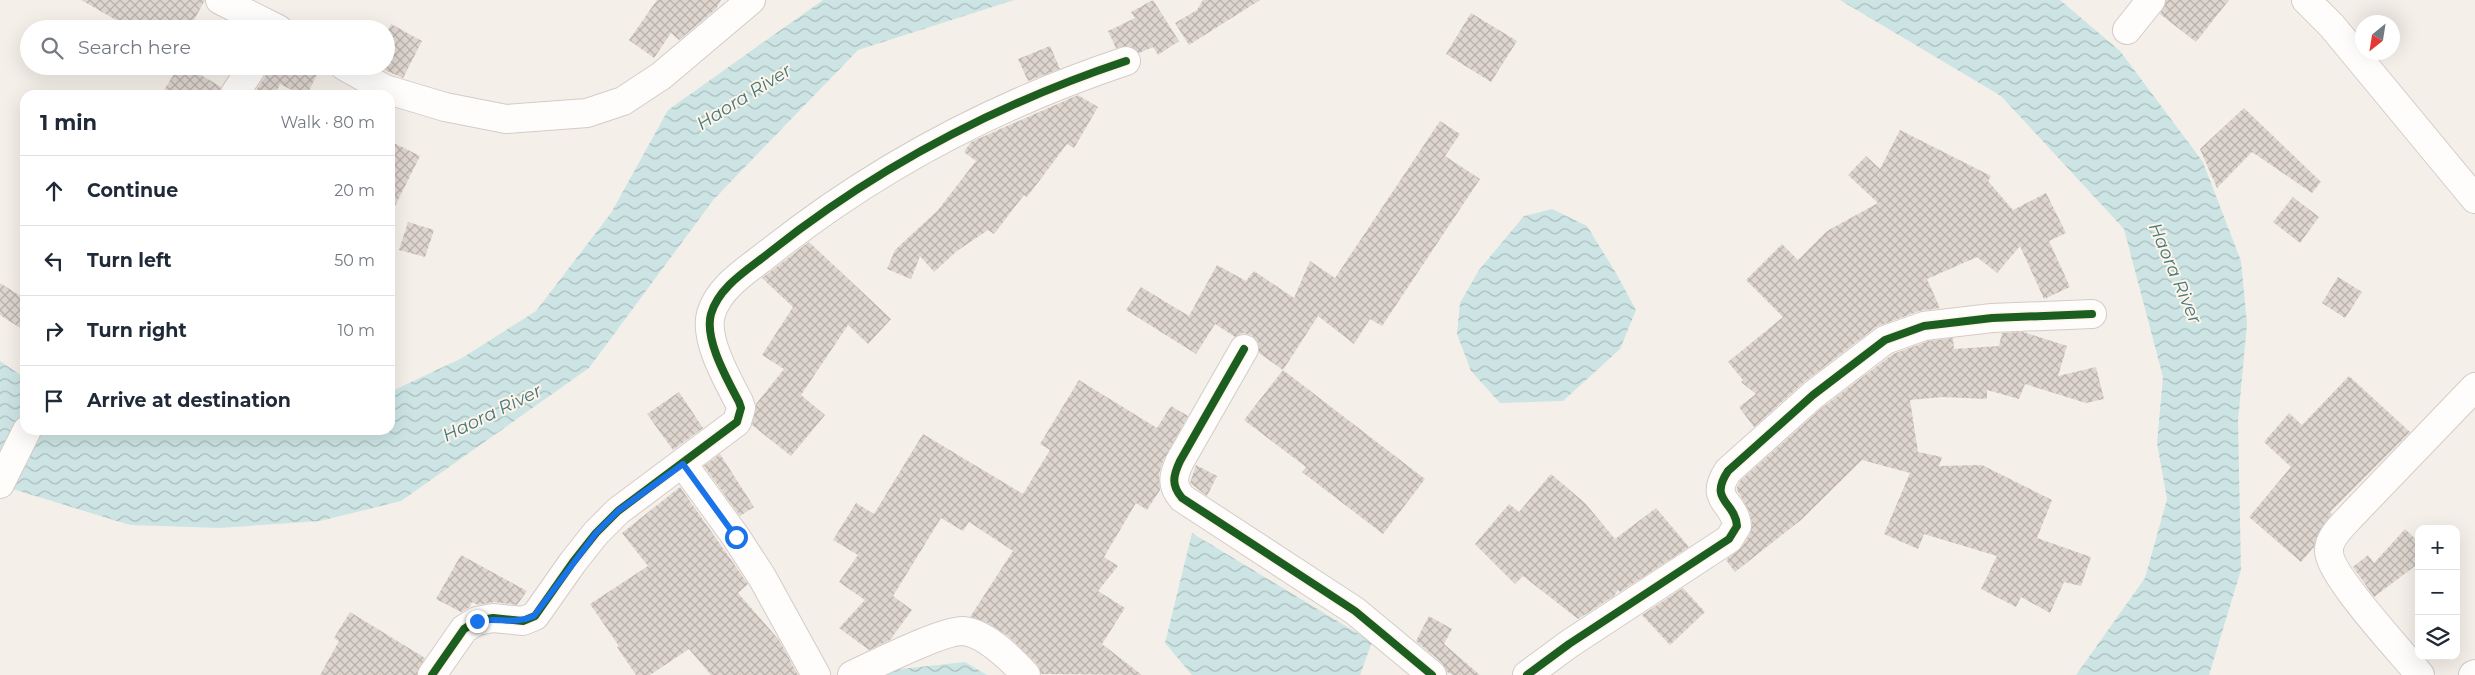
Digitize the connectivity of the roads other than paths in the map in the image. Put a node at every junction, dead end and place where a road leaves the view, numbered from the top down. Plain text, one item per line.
1 (220, 0) edge
2 (750, 0) edge
3 (2151, 0) edge
4 (2306, 0) edge
5 (260, 20) edge
6 (2127, 30) dead end
7 (1126, 61) dead end
8 (247, 75) edge
9 (360, 75) edge
10 (237, 90) edge
11 (388, 90) edge
12 (395, 92) edge
13 (2475, 199) edge
14 (2092, 314) dead end
15 (1244, 349) dead end
16 (2475, 388) edge
17 (25, 435) edge
18 (683, 464) junction
19 (0, 484) edge
20 (432, 675) edge
21 (816, 675) edge
22 (852, 675) edge
23 (1026, 675) edge
24 (1432, 675) edge
25 (1527, 675) edge
26 (2420, 675) edge

1 - 5 street
2 - 12 street
3 - 6 street
4 - 13 street
7 - 18 street
8 - 10 street
9 - 11 street
14 - 25 street
15 - 24 street
16 - 26 street
17 - 19 street
18 - 20 street
18 - 21 street
22 - 23 street

